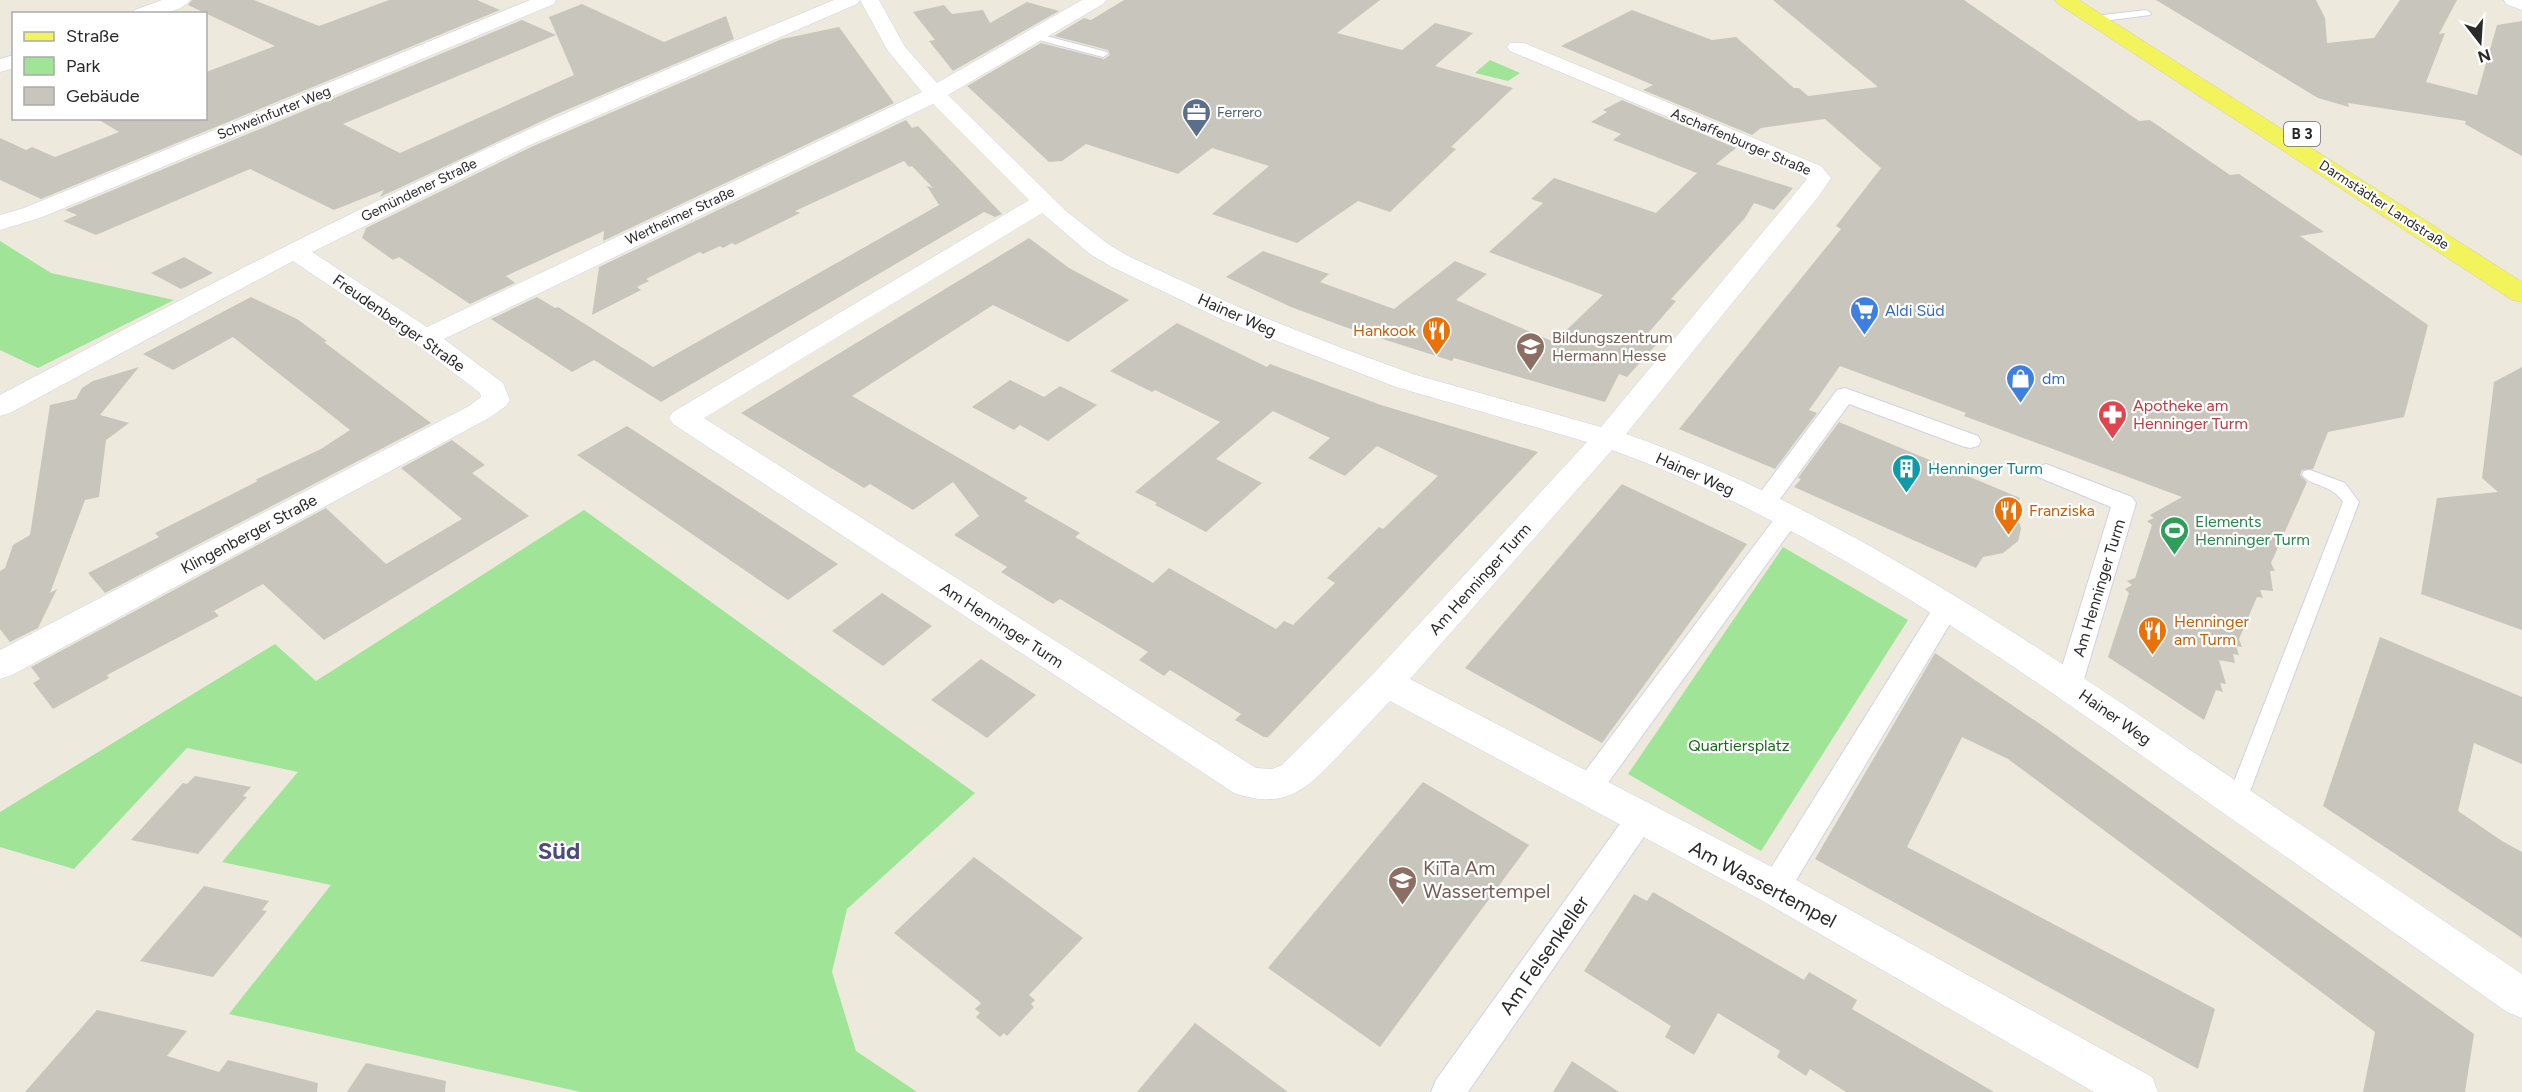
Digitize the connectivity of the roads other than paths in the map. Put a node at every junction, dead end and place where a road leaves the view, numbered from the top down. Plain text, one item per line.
1 (180, 0) edge
2 (547, 0) edge
3 (850, 0) edge
4 (869, 0) edge
5 (1096, 0) edge
6 (2065, 0) edge
7 (2513, 0) edge
8 (2522, 4) edge
9 (147, 12) edge
10 (2099, 12) edge
11 (2146, 13) dead end
12 (1035, 36) junction
13 (1517, 47) dead end
14 (1103, 54) dead end
15 (935, 94) junction
16 (1045, 201) junction
17 (0, 223) edge
18 (294, 251) junction
19 (2522, 273) edge
20 (2522, 294) edge
21 (425, 338) junction
22 (496, 400) joint
23 (0, 407) edge
24 (1607, 438) junction
25 (1970, 441) dead end
26 (2046, 472) dead end
27 (2310, 475) dead end
28 (1777, 510) junction
29 (1947, 608) junction
30 (0, 666) edge
31 (1386, 683) junction
32 (2070, 686) junction
33 (1587, 790) junction
34 (2236, 802) junction
35 (1640, 819) junction
36 (1775, 888) junction
37 (2522, 998) edge
38 (1448, 1092) edge
39 (2136, 1092) edge

1 - 9 street
2 - 17 street, Schweinfurter Weg
3 - 18 street, Gemündener Straße
4 - 15 street, Hainer Weg
5 - 12 street, Wertheimer Straße
6 - 10 main road, Darmstädter Landstraße / B 3
7 - 8 street
10 - 11 lane
10 - 19 main road, Darmstädter Landstraße / B 3
10 - 20 main road, Darmstädter Landstraße / B 3
12 - 14 lane
12 - 15 street, Wertheimer Straße
13 - 24 street, Aschaffenburger Straße
15 - 16 street, Hainer Weg
15 - 21 street, Wertheimer Straße
16 - 24 street, Hainer Weg
16 - 31 street, Am Henninger Turm
18 - 21 street, Freudenberger Straße
18 - 23 street, Gemündener Straße
21 - 22 street, Freudenberger Straße
22 - 30 street, Klingenberger Straße
24 - 28 street, Hainer Weg
24 - 31 street, Am Henninger Turm
25 - 28 street
26 - 32 street, Am Henninger Turm
27 - 34 lane
28 - 29 street, Hainer Weg
28 - 33 street
29 - 32 street, Hainer Weg
29 - 36 street
31 - 33 street, Am Wassertempel
32 - 34 street, Hainer Weg
33 - 35 street, Am Wassertempel
34 - 37 street, Hainer Weg
35 - 36 street, Am Wassertempel
35 - 38 street, Am Felsenkeller
36 - 39 street, Am Wassertempel

